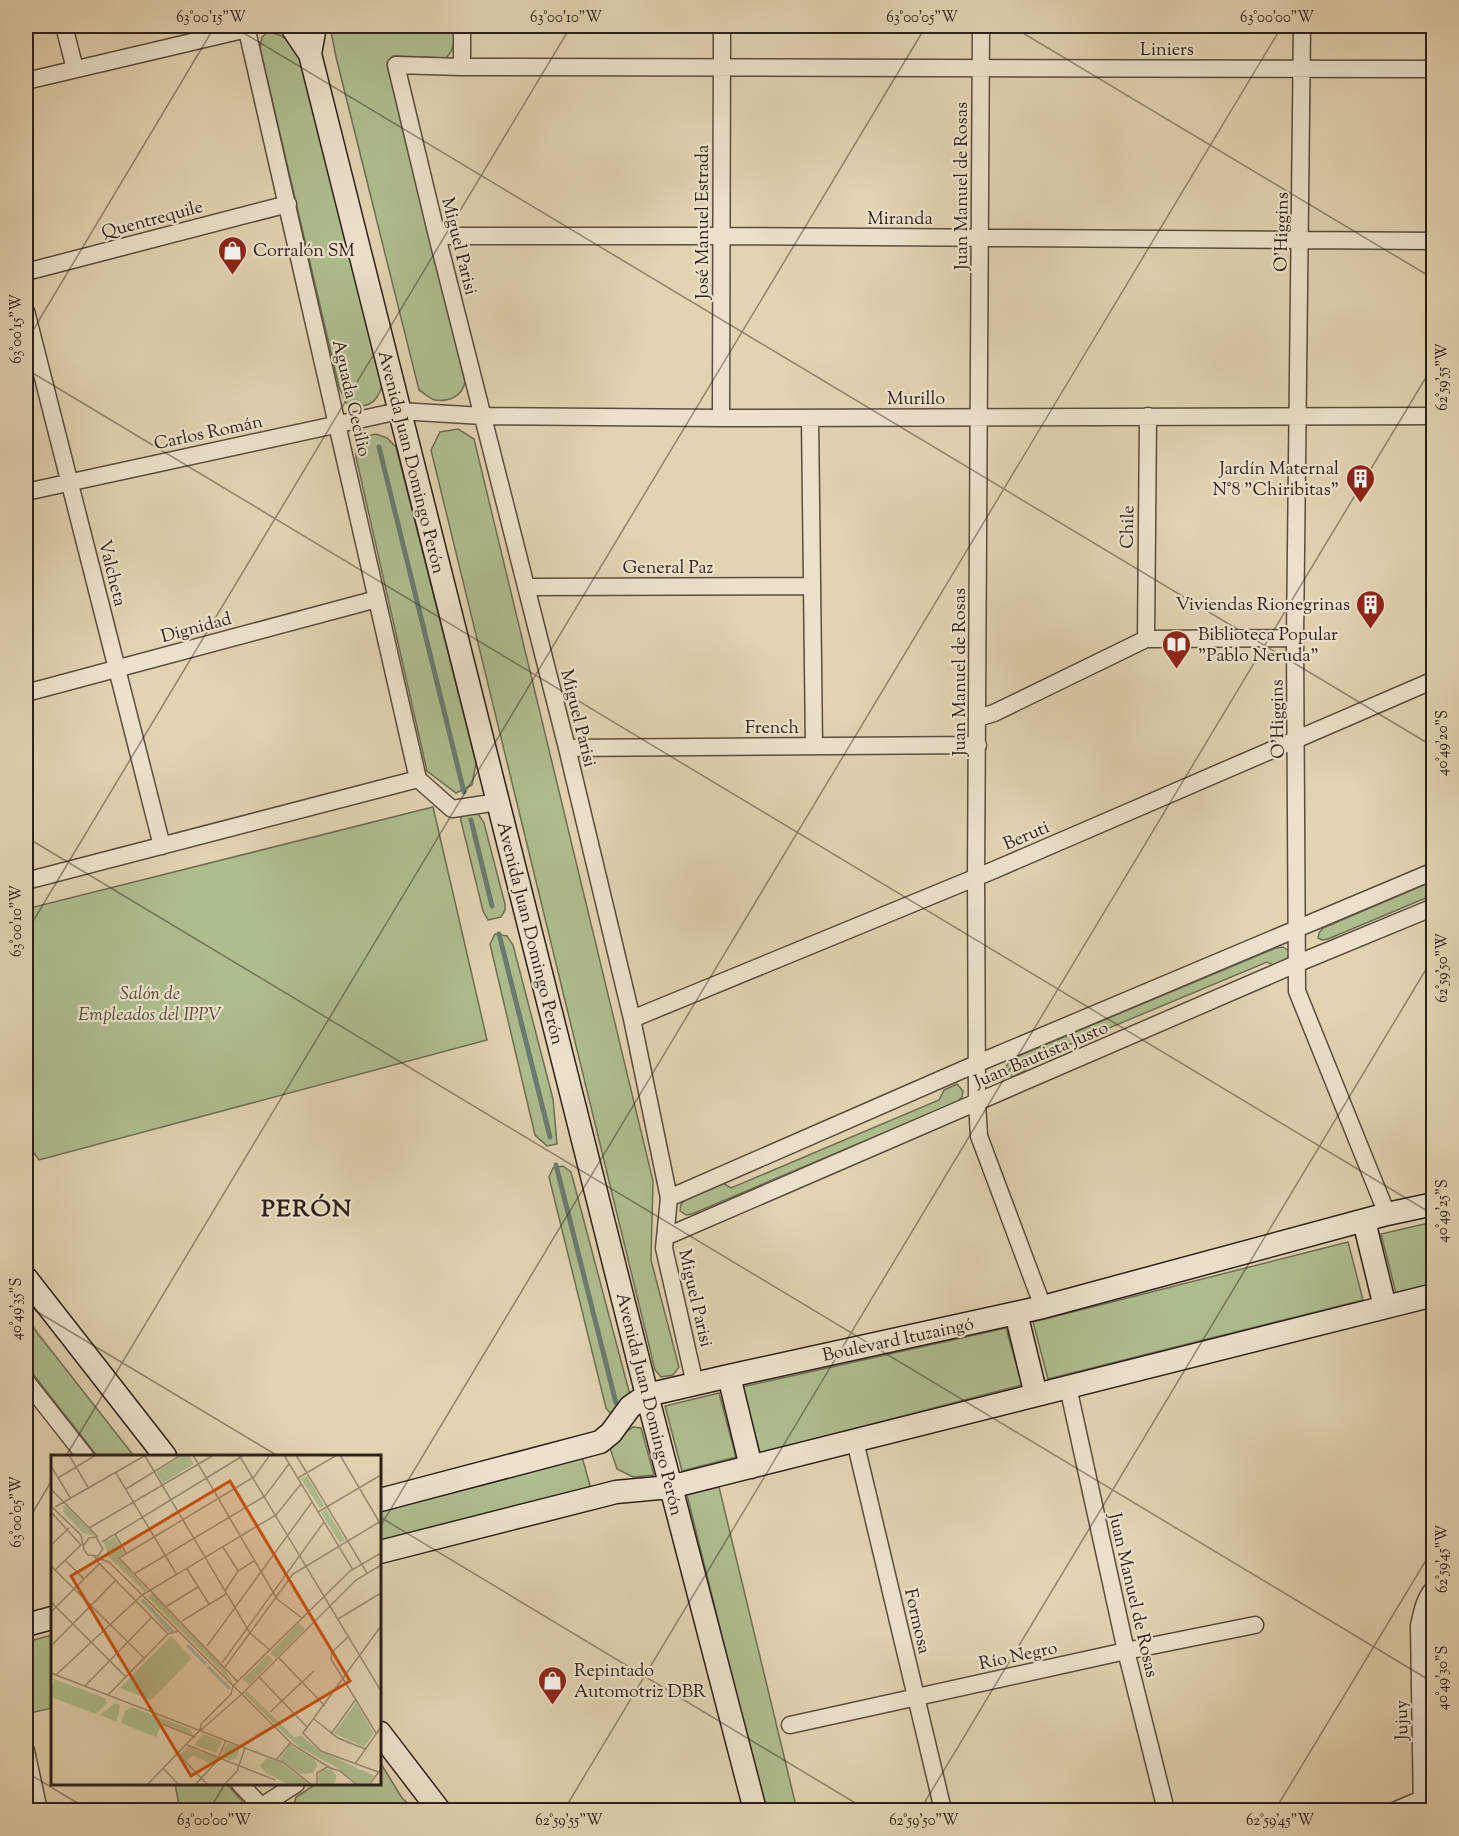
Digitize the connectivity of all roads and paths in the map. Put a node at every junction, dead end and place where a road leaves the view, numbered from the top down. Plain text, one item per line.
1 (64, 26) edge
2 (291, 26) edge
3 (315, 26) edge
4 (462, 26) edge
5 (722, 26) edge
6 (981, 26) edge
7 (1302, 26) edge
8 (247, 27) edge
9 (310, 54) junction
10 (396, 65) joint
11 (462, 67) junction
12 (722, 68) junction
13 (980, 68) junction
14 (1302, 68) junction
15 (75, 69) junction
16 (1434, 69) edge
17 (26, 81) edge
18 (288, 204) junction
19 (437, 236) junction
20 (721, 236) junction
21 (980, 238) junction
22 (1300, 240) junction
23 (1434, 241) edge
24 (26, 272) edge
25 (26, 311) edge
26 (399, 411) junction
27 (483, 416) junction
28 (1148, 416) junction
29 (1297, 416) junction
30 (1434, 416) edge
31 (979, 417) junction
32 (720, 418) junction
33 (810, 418) junction
34 (338, 424) junction
35 (69, 482) junction
36 (26, 492) edge
37 (811, 586) junction
38 (526, 587) junction
39 (377, 599) junction
40 (1295, 638) junction
41 (1146, 639) junction
42 (117, 669) junction
43 (1434, 680) edge
44 (26, 693) edge
45 (978, 718) junction
46 (1297, 740) junction
47 (978, 745) junction
48 (814, 746) junction
49 (567, 748) junction
50 (418, 779) junction
51 (498, 802) junction
52 (162, 846) junction
53 (1434, 871) edge
54 (976, 876) junction
55 (26, 881) edge
56 (1434, 907) edge
57 (1297, 930) junction
58 (1296, 964) junction
59 (632, 1019) junction
60 (976, 1064) junction
61 (977, 1103) junction
62 (669, 1198) junction
63 (1434, 1204) edge
64 (1387, 1214) junction
65 (1364, 1221) junction
66 (665, 1237) junction
67 (26, 1278) edge
68 (1434, 1295) edge
69 (1043, 1307) junction
70 (1385, 1307) junction
71 (1016, 1313) junction
72 (729, 1376) junction
73 (26, 1381) edge
74 (695, 1384) junction
75 (1068, 1387) junction
76 (647, 1395) junction
77 (1036, 1395) junction
78 (855, 1440) junction
79 (84, 1455) edge
80 (164, 1455) edge
81 (751, 1467) junction
82 (670, 1487) junction
83 (381, 1500) edge
84 (381, 1552) edge
85 (1431, 1591) edge
86 (51, 1618) edge
87 (26, 1624) edge
88 (1256, 1625) dead end
89 (1126, 1651) junction
90 (916, 1698) junction
91 (790, 1725) dead end
92 (381, 1734) edge
93 (26, 1751) edge
94 (241, 1785) edge
95 (295, 1785) edge
96 (1426, 1801) edge
97 (262, 1809) edge
98 (39, 1810) edge
99 (439, 1810) edge
100 (755, 1810) edge
101 (943, 1810) edge
102 (1166, 1810) edge
103 (1396, 1810) edge

1 - 15 street
2 - 9 main road, Avenida Juan Domingo Perón
3 - 9 main road, Avenida Juan Domingo Perón
4 - 11 street
5 - 12 street, José Manuel Estrada
6 - 13 street, Juan Manuel de Rosas
7 - 14 street, O'Higgins
8 - 15 street
8 - 18 street, Aguada Cecilio
9 - 26 main road, Avenida Juan Domingo Perón
10 - 11 street, Liniers
10 - 19 street, Miguel Parisi
11 - 12 street, Liniers
12 - 13 street, Liniers
12 - 20 street, José Manuel Estrada
13 - 14 street, Liniers
13 - 21 street, Juan Manuel de Rosas
14 - 16 street, Liniers
14 - 22 street, O'Higgins
15 - 17 street
18 - 24 street, Quentrequile
18 - 34 street, Aguada Cecilio
19 - 20 street, Miranda
19 - 27 street, Miguel Parisi
20 - 21 street, Miranda
20 - 32 street, José Manuel Estrada
21 - 22 street, Miranda
21 - 31 street, Juan Manuel de Rosas
22 - 23 street, Miranda
22 - 29 street, O'Higgins
25 - 35 street, Valcheta
26 - 27 street, Murillo
26 - 34 street, Carlos Román
26 - 51 main road, Avenida Juan Domingo Perón
27 - 32 street, Murillo
27 - 38 street, Miguel Parisi
28 - 29 street, Murillo
28 - 31 street, Murillo
28 - 41 street, Chile
29 - 30 street, Murillo
29 - 40 street, O'Higgins
31 - 33 street, Murillo
31 - 45 street, Juan Manuel de Rosas
32 - 33 street, Murillo
33 - 37 street
34 - 35 street, Carlos Román
34 - 39 street, Aguada Cecilio
35 - 36 street, Carlos Román
35 - 42 street, Valcheta
37 - 38 street, General Paz
37 - 48 street
38 - 49 street, Miguel Parisi
39 - 42 street, Dignidad
39 - 50 street, Aguada Cecilio
40 - 41 street
40 - 46 street, O'Higgins
41 - 45 street
42 - 44 street, Dignidad
42 - 52 street, Valcheta
43 - 46 street, Beruti
45 - 47 street, Juan Manuel de Rosas
46 - 54 street, Beruti
46 - 57 street, O'Higgins
47 - 48 street, French
47 - 54 street, Juan Manuel de Rosas
48 - 49 street, French
49 - 59 street, Miguel Parisi
50 - 51 street
50 - 52 street
51 - 76 main road, Avenida Juan Domingo Perón
52 - 55 street
53 - 57 street, Juan Bautista Justo
54 - 59 street, Beruti
54 - 60 street, Juan Manuel de Rosas
56 - 58 street, Juan Bautista Justo
57 - 58 street, O'Higgins
57 - 60 street, Juan Bautista Justo
58 - 61 street, Juan Bautista Justo
58 - 64 street, O'Higgins
59 - 62 street, Miguel Parisi
60 - 61 street, Juan Manuel de Rosas
60 - 62 street, Juan Bautista Justo
61 - 66 street, Juan Bautista Justo
61 - 69 street, Juan Manuel de Rosas
62 - 66 street, Miguel Parisi
63 - 64 main road, Boulevard Ituzaingó
64 - 65 main road, Boulevard Ituzaingó
65 - 69 main road, Boulevard Ituzaingó
65 - 70 main road
66 - 74 street, Miguel Parisi
67 - 80 main road
68 - 70 main road
69 - 71 main road, Boulevard Ituzaingó
70 - 75 main road
71 - 72 main road, Boulevard Ituzaingó
71 - 77 main road
72 - 74 main road, Boulevard Ituzaingó
72 - 81 main road
73 - 79 street
74 - 76 main road, Boulevard Ituzaingó
75 - 77 main road
75 - 89 street, Juan Manuel de Rosas
76 - 82 main road, Avenida Juan Domingo Perón
76 - 83 main road, Boulevard Ituzaingó
77 - 78 main road
78 - 81 main road
78 - 90 street, Formosa
81 - 82 main road
82 - 84 main road
82 - 100 main road, Avenida Juan Domingo Perón
85 - 96 street, Jujuy
86 - 87 main road
88 - 89 street, Río Negro
89 - 90 street, Río Negro
89 - 102 street, Juan Manuel de Rosas
90 - 91 street, Río Negro
90 - 101 street, Formosa
92 - 99 main road
93 - 98 street
94 - 97 street
95 - 97 street
96 - 103 street

